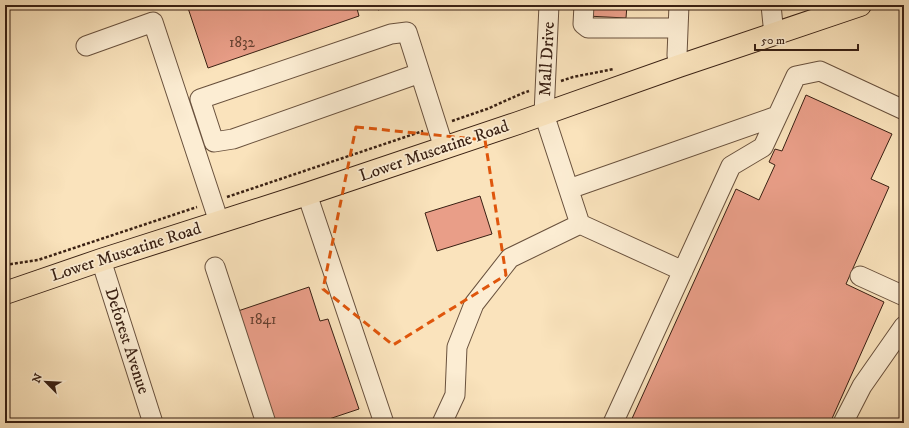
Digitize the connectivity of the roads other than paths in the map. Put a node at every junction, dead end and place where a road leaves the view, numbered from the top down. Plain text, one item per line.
1 (549, 5) edge
2 (584, 5) edge
3 (678, 5) edge
4 (770, 5) edge
5 (847, 7) edge
6 (678, 28) junction
7 (774, 35) junction
8 (86, 46) dead end
9 (679, 66) junction
10 (420, 73) junction
11 (904, 110) edge
12 (544, 114) junction
13 (777, 116) junction
14 (444, 148) junction
15 (569, 190) junction
16 (307, 194) junction
17 (216, 212) junction
18 (580, 224) junction
19 (101, 260) junction
20 (215, 268) dead end
21 (683, 271) junction
22 (860, 276) dead end
23 (5, 293) edge
24 (904, 296) edge
25 (904, 326) edge
26 (153, 423) edge
27 (266, 423) edge
28 (384, 423) edge
29 (442, 423) edge
30 (613, 423) edge
31 (843, 423) edge

1 - 12 street, Mall Drive
2 - 6 street
3 - 6 street
4 - 7 street
5 - 7 main road, Lower Muscatine Road
6 - 9 street
7 - 9 main road, Lower Muscatine Road
8 - 17 street
9 - 12 main road, Lower Muscatine Road
10 - 10 street
10 - 14 street
11 - 13 street
12 - 14 main road, Lower Muscatine Road
12 - 15 street
13 - 15 street
13 - 21 street
14 - 16 main road, Lower Muscatine Road
15 - 18 street
16 - 17 main road, Lower Muscatine Road
16 - 28 street
17 - 19 main road, Lower Muscatine Road
18 - 21 street
18 - 29 street
19 - 23 main road, Lower Muscatine Road
19 - 26 street, Deforest Avenue
20 - 27 street
21 - 30 street
22 - 24 street
25 - 31 street

